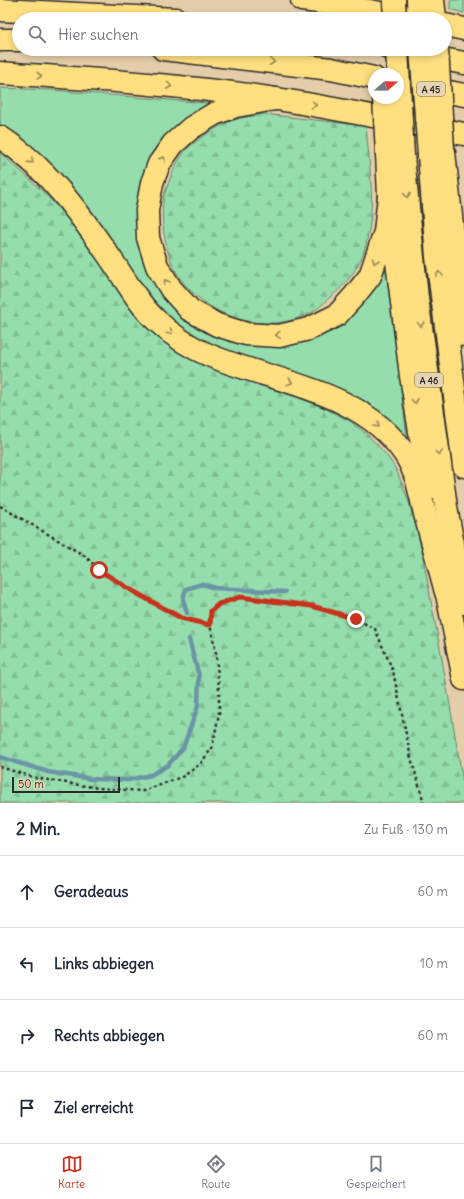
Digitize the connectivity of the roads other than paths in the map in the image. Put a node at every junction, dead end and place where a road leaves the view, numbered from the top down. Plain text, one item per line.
1 (302, 0) edge
2 (379, 0) edge
3 (394, 0) edge
4 (418, 0) edge
5 (433, 0) edge
6 (321, 1) edge
7 (0, 10) edge
8 (39, 12) edge
9 (377, 12) edge
10 (380, 12) edge
11 (395, 12) edge
12 (419, 12) edge
13 (434, 12) edge
14 (452, 26) edge
15 (464, 28) edge
16 (0, 40) edge
17 (12, 40) edge
18 (222, 56) edge
19 (382, 56) edge
20 (397, 56) edge
21 (422, 56) edge
22 (427, 56) edge
23 (436, 56) edge
24 (464, 63) edge
25 (383, 68) edge
26 (0, 73) edge
27 (368, 77) edge
28 (404, 83) edge
29 (464, 95) edge
30 (275, 99) junction
31 (385, 104) edge
32 (464, 134) edge
33 (0, 137) edge
34 (436, 154) junction
35 (395, 155) junction
36 (389, 196) junction
37 (450, 211) junction
38 (464, 301) edge
39 (464, 335) edge
40 (464, 466) edge
41 (455, 598) edge
42 (464, 680) edge

1 - 6 highway
2 - 10 highway
3 - 11 highway, bridge
4 - 12 highway
5 - 13 highway
6 - 9 highway
7 - 8 highway
14 - 15 highway
16 - 17 highway
18 -> 27 highway
19 - 25 highway
20 - 35 highway, A 46, bridge
21 - 34 highway, A 46, bridge
22 - 24 highway
23 - 34 highway, bridge
26 -> 30 highway
28 - 29 highway, A 45
30 -> 32 highway
36 -> 30 highway
31 - 35 highway, bridge
33 -> 41 highway
34 - 37 highway
40 -> 34 highway, A 46
35 - 36 highway
35 -> 41 highway, A 46
36 -> 41 highway
37 - 38 highway
37 - 39 highway
41 - 42 highway

